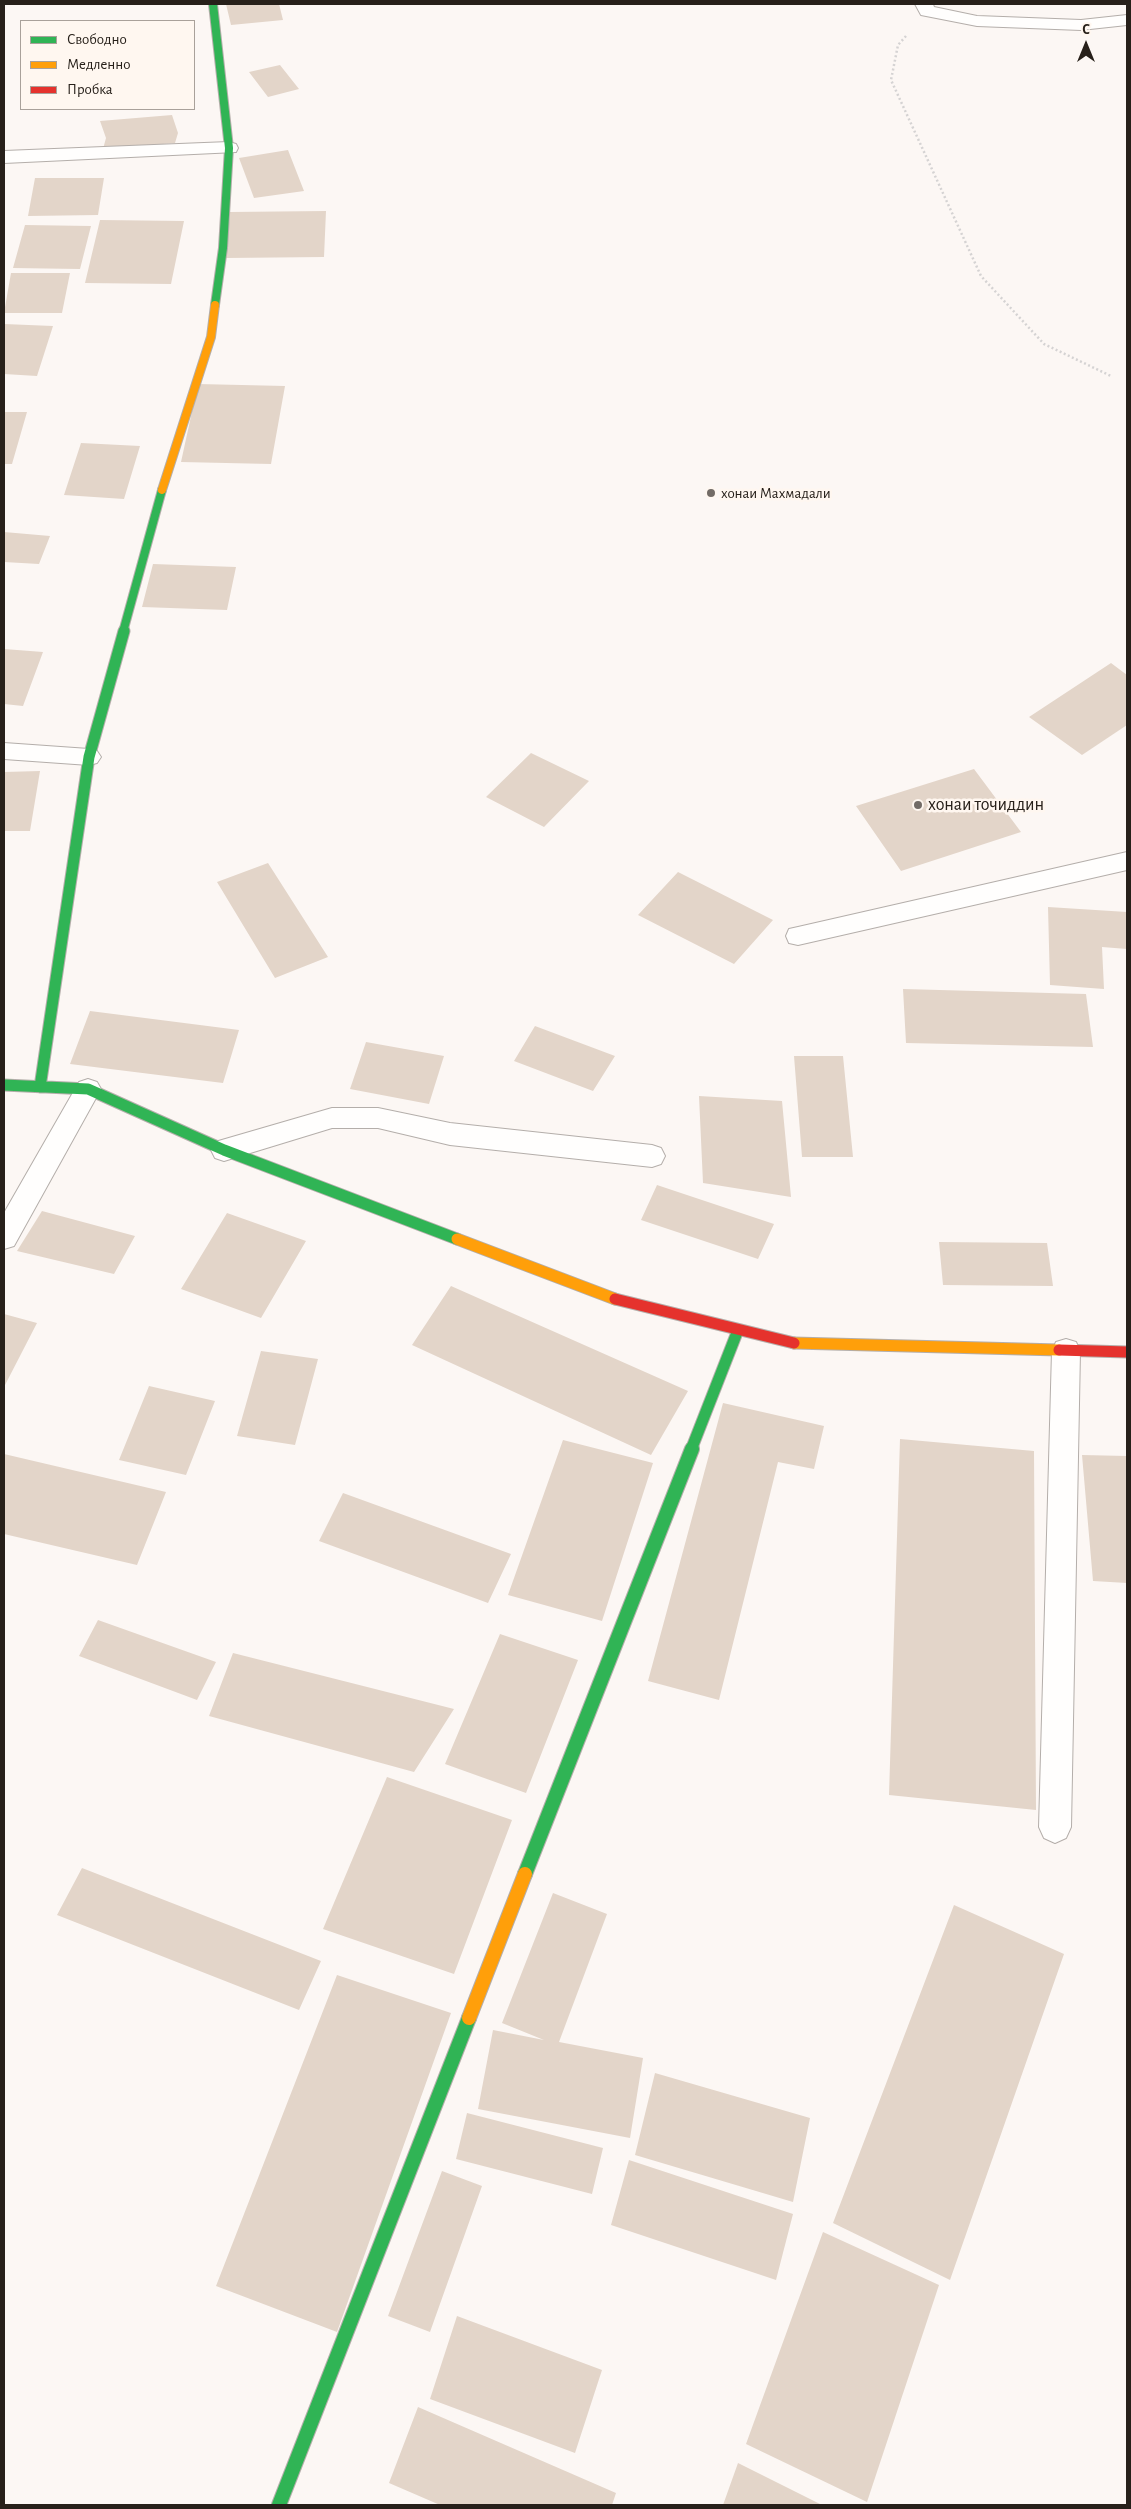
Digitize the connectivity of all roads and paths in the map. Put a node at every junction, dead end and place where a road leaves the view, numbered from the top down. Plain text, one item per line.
1 (213, 4) edge
2 (925, 7) edge
3 (1127, 20) edge
4 (229, 148) junction
5 (4, 157) edge
6 (1111, 376) dead end
7 (4, 751) edge
8 (89, 757) junction
9 (1127, 861) edge
10 (798, 936) dead end
11 (4, 1085) edge
12 (40, 1087) junction
13 (88, 1089) junction
14 (224, 1150) junction
15 (652, 1156) dead end
16 (4, 1238) edge
17 (738, 1330) junction
18 (1066, 1351) junction
19 (1127, 1352) edge
20 (1055, 1827) dead end
21 (279, 2505) edge

1 - 4 street
2 - 3 street
2 - 6 path
4 - 5 street
4 - 8 street
7 - 8 street
8 - 12 street
9 - 10 street
11 - 12 street
12 - 13 street
13 - 14 street
13 - 16 street
14 - 15 street
14 - 17 street
17 - 18 street
17 - 21 street
18 - 19 street
18 - 20 street

